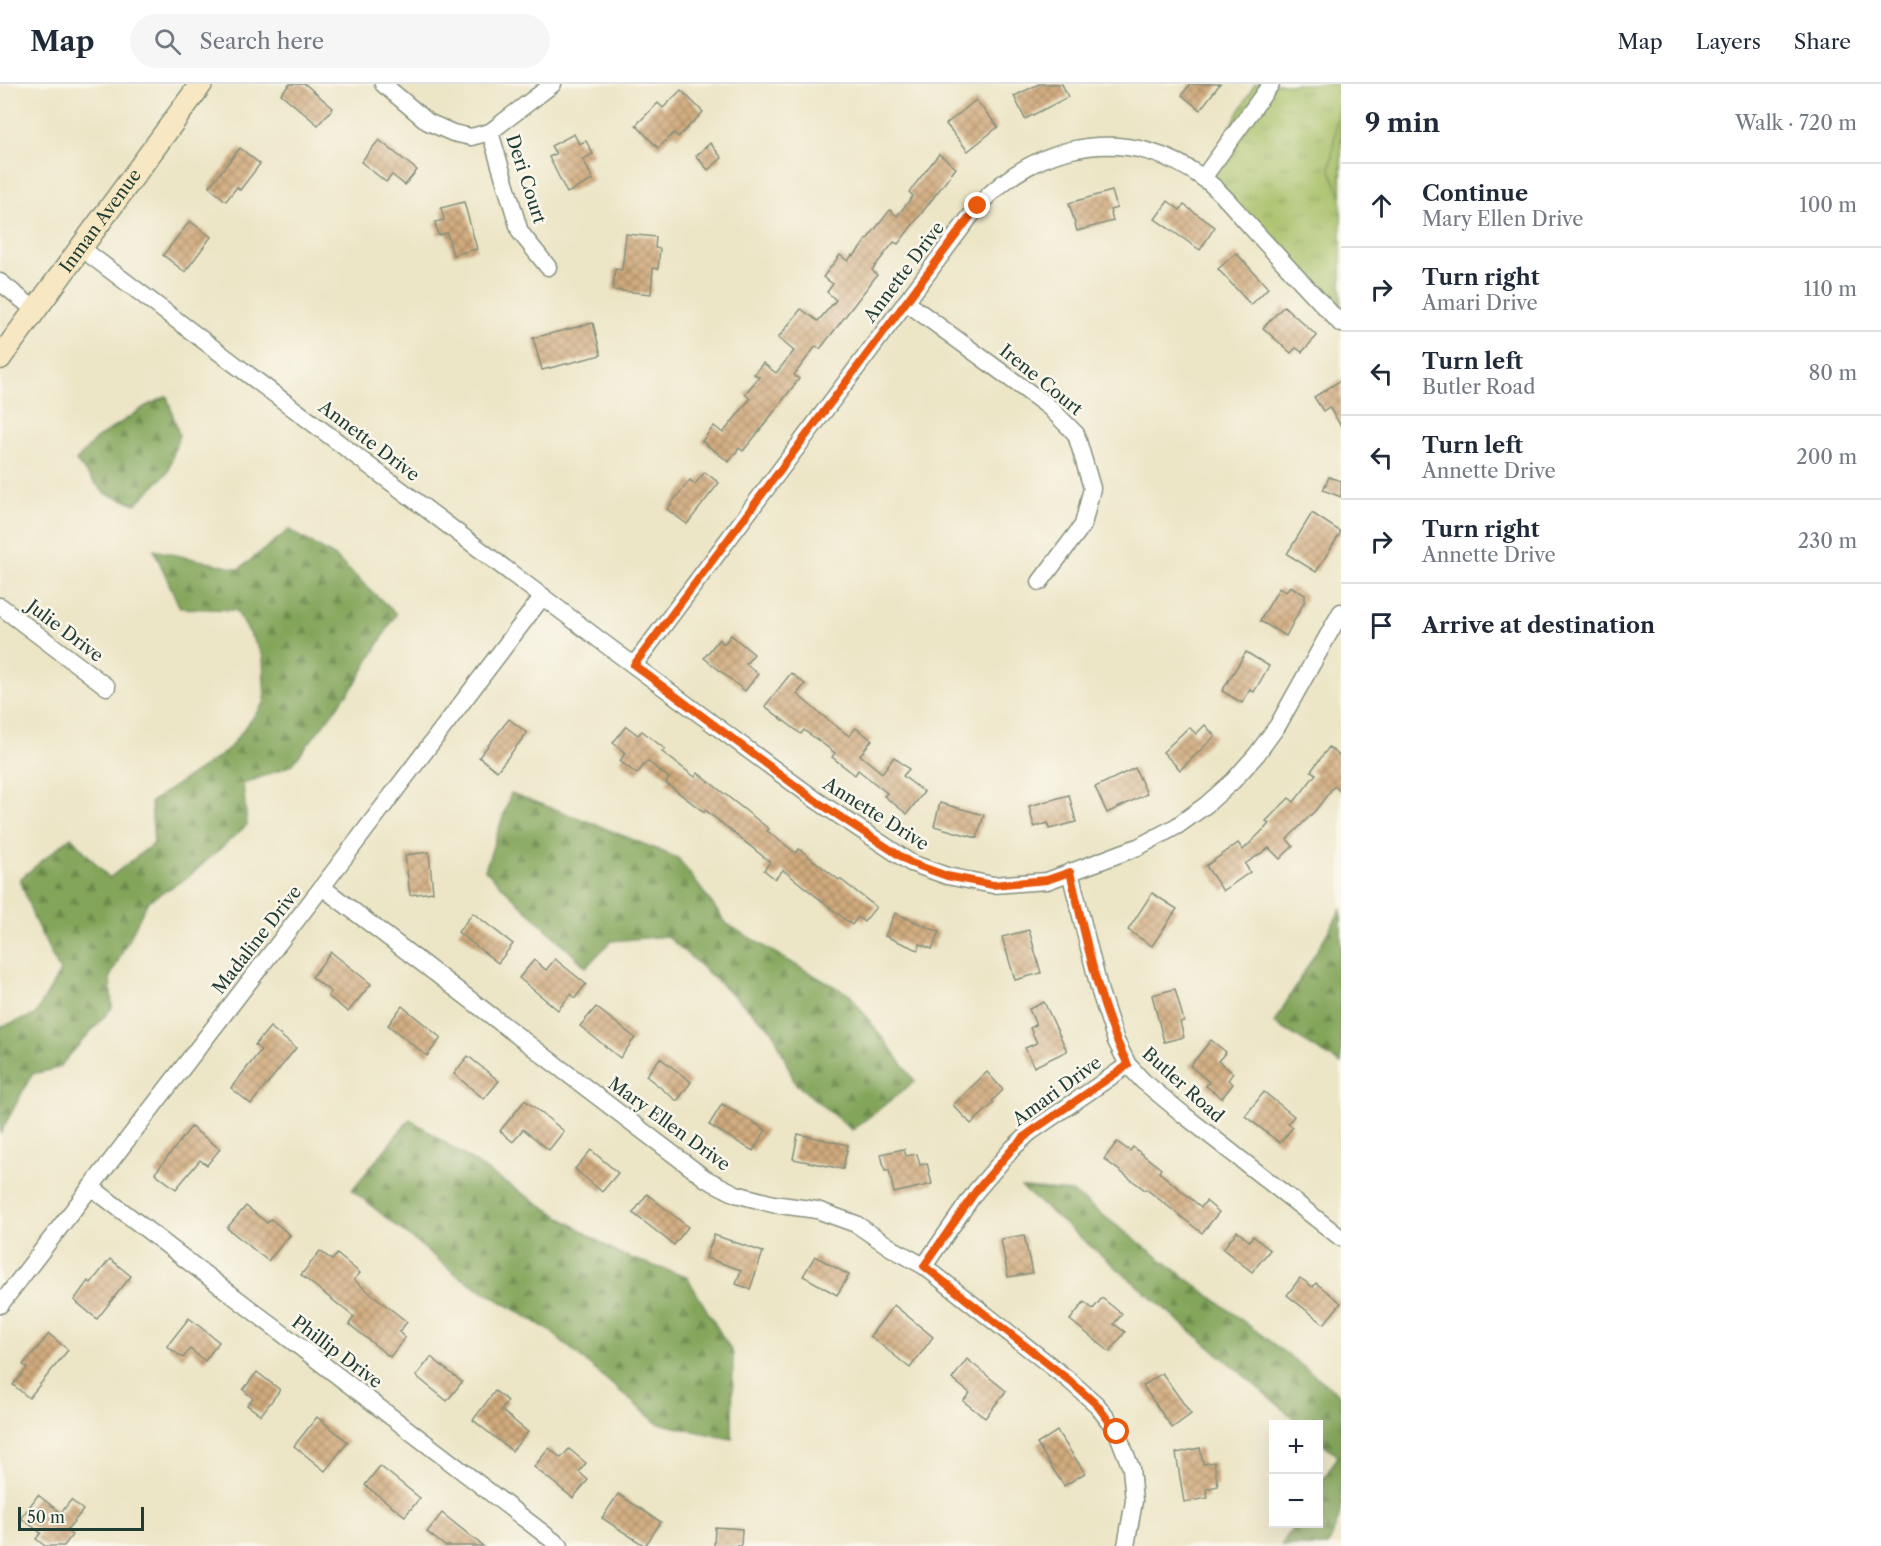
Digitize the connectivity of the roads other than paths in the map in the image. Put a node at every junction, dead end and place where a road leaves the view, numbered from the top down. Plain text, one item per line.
1 (201, 84) edge
2 (383, 84) edge
3 (554, 84) edge
4 (1271, 84) edge
5 (490, 132) junction
6 (1203, 178) junction
7 (81, 248) junction
8 (548, 267) dead end
9 (0, 282) edge
10 (906, 302) junction
11 (35, 310) junction
12 (1341, 324) edge
13 (0, 358) edge
14 (1040, 582) dead end
15 (543, 596) junction
16 (0, 606) edge
17 (1341, 612) edge
18 (634, 665) junction
19 (107, 687) dead end
20 (1070, 872) junction
21 (322, 887) junction
22 (1128, 1065) junction
23 (91, 1187) junction
24 (1341, 1238) edge
25 (924, 1266) junction
26 (0, 1305) edge
27 (560, 1546) edge
28 (1126, 1546) edge

1 - 7 main road, Inman Avenue
2 - 5 street
3 - 5 street
4 - 6 street
5 - 8 street, Deri Court
6 - 10 street, Annette Drive
6 - 12 street, Annette Drive
7 - 11 main road, Inman Avenue
7 - 15 street, Annette Drive
9 - 11 street
10 - 14 street, Irene Court
10 - 18 street, Annette Drive
11 - 13 main road, Inman Avenue
15 - 18 street, Annette Drive
15 - 21 street, Madaline Drive
16 - 19 street, Julie Drive
17 - 20 street, Annette Drive
18 - 20 street, Annette Drive
20 - 22 street, Butler Road
21 - 23 street, Madaline Drive
21 - 25 street, Mary Ellen Drive
22 - 24 street, Butler Road
22 - 25 street, Amari Drive
23 - 26 street, Madaline Drive
23 - 27 street, Phillip Drive
25 - 28 street, Mary Ellen Drive

